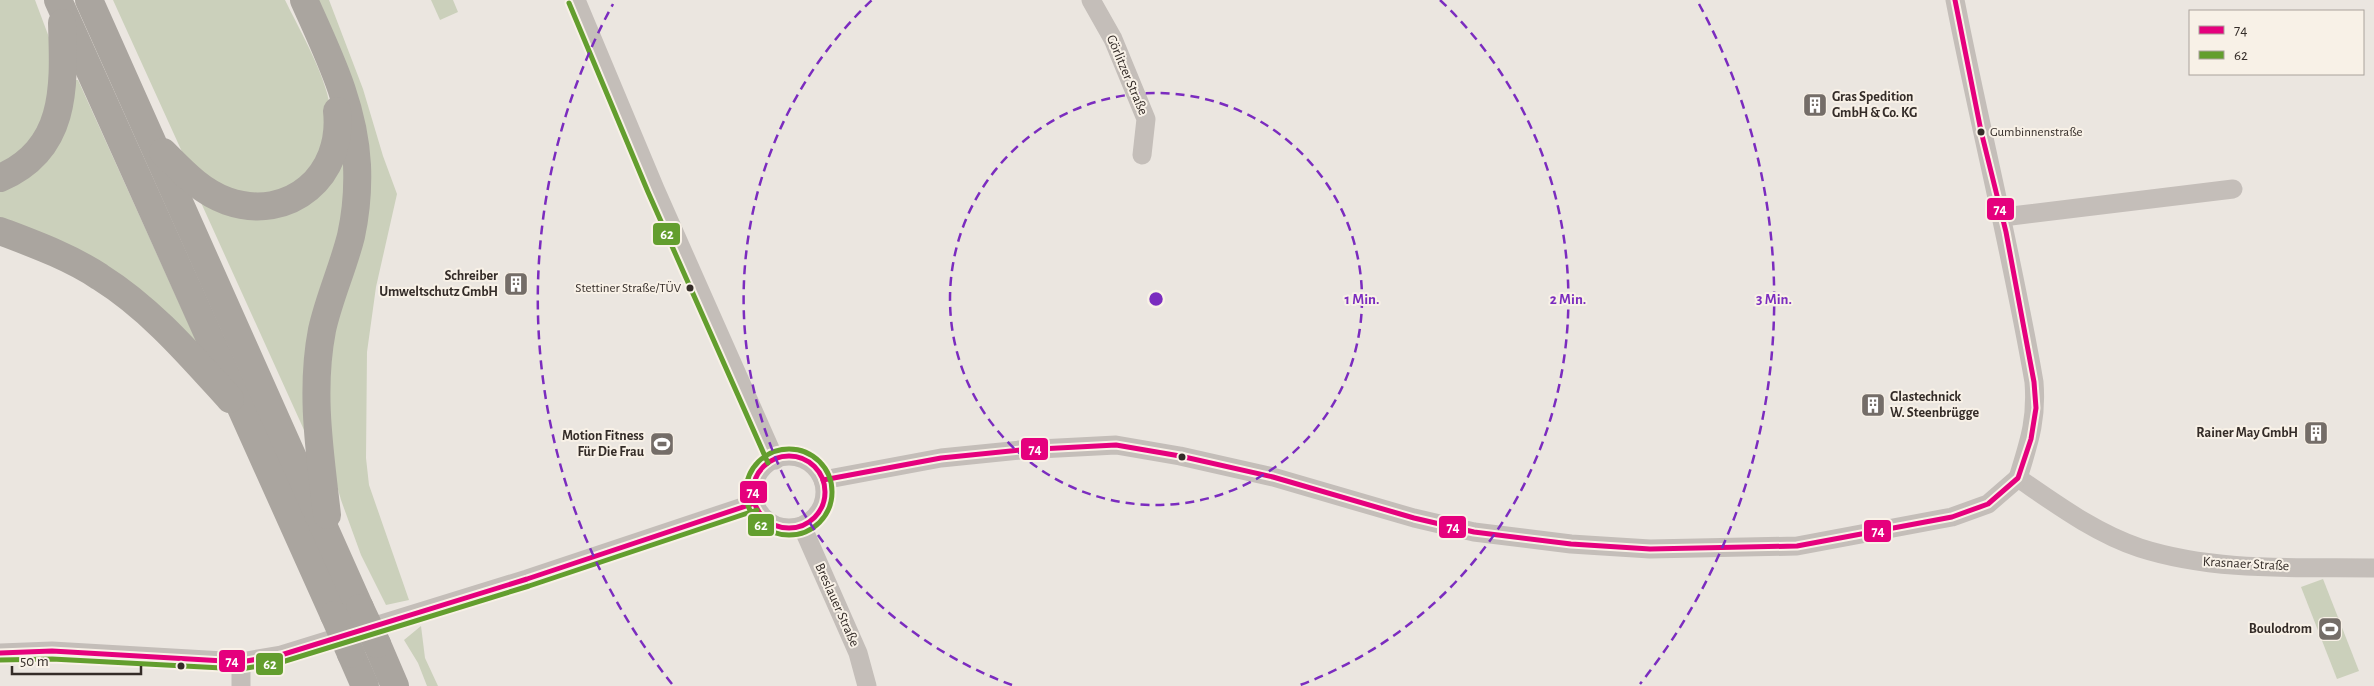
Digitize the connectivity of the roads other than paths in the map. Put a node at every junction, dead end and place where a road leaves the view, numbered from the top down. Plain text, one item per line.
1 (89, 0) edge
2 (292, 0) edge
3 (304, 0) edge
4 (576, 0) edge
5 (1091, 0) edge
6 (1955, 0) edge
7 (59, 4) edge
8 (152, 141) junction
9 (1142, 155) dead end
10 (0, 178) edge
11 (2233, 189) dead end
12 (2003, 217) junction
13 (0, 231) edge
14 (248, 419) junction
15 (775, 460) junction
16 (2018, 478) junction
17 (823, 480) junction
18 (755, 503) junction
19 (802, 526) junction
20 (330, 541) junction
21 (2374, 568) edge
22 (0, 652) edge
23 (241, 662) junction
24 (241, 686) edge
25 (365, 686) edge
26 (395, 686) edge
27 (867, 686) edge

1 - 8 highway
2 - 8 highway
3 - 20 highway
4 - 15 street
5 - 9 street, Görlitzer Straße
6 - 12 street
7 - 10 highway
7 - 14 highway
8 - 20 highway
11 - 12 street
12 - 16 street
13 - 14 highway
14 - 25 highway, bridge
15 - 17 street
15 - 18 street
16 - 17 street
16 - 21 street, Krasnaer Straße
17 - 19 street
18 - 19 street
18 - 23 street
19 - 27 street, Breslauer Straße
20 - 26 highway, bridge
22 - 23 street
23 - 24 street

